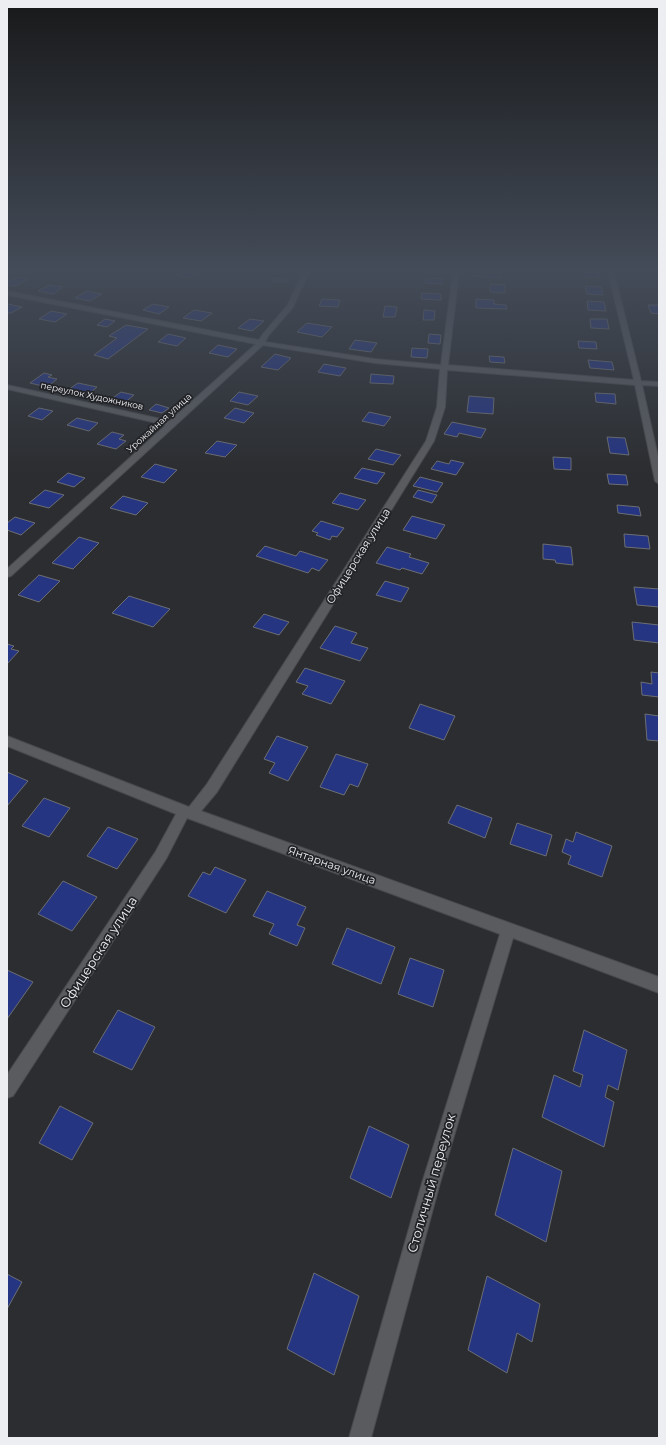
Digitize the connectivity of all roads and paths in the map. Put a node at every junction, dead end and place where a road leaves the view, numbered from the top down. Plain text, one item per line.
1 (243, 339) edge
2 (263, 339) edge
3 (447, 339) edge
4 (627, 339) edge
5 (261, 343) junction
6 (444, 367) junction
7 (638, 383) junction
8 (659, 384) edge
9 (7, 387) edge
10 (173, 424) junction
11 (659, 481) edge
12 (7, 574) edge
13 (7, 741) edge
14 (187, 812) junction
15 (508, 930) junction
16 (659, 985) edge
17 (7, 1090) edge
18 (360, 1438) edge

1 - 5 street
2 - 5 street, Урожайная улица
3 - 6 street, Офицерская улица
4 - 7 street
5 - 6 street
5 - 10 street, Урожайная улица
6 - 7 street
6 - 14 street, Офицерская улица
7 - 8 street
7 - 11 street
9 - 10 street, переулок Художников
10 - 12 street, Урожайная улица
13 - 14 street, Янтарная улица
14 - 15 street, Янтарная улица
14 - 17 street, Офицерская улица
15 - 16 street, Янтарная улица
15 - 18 street, Столичный переулок

